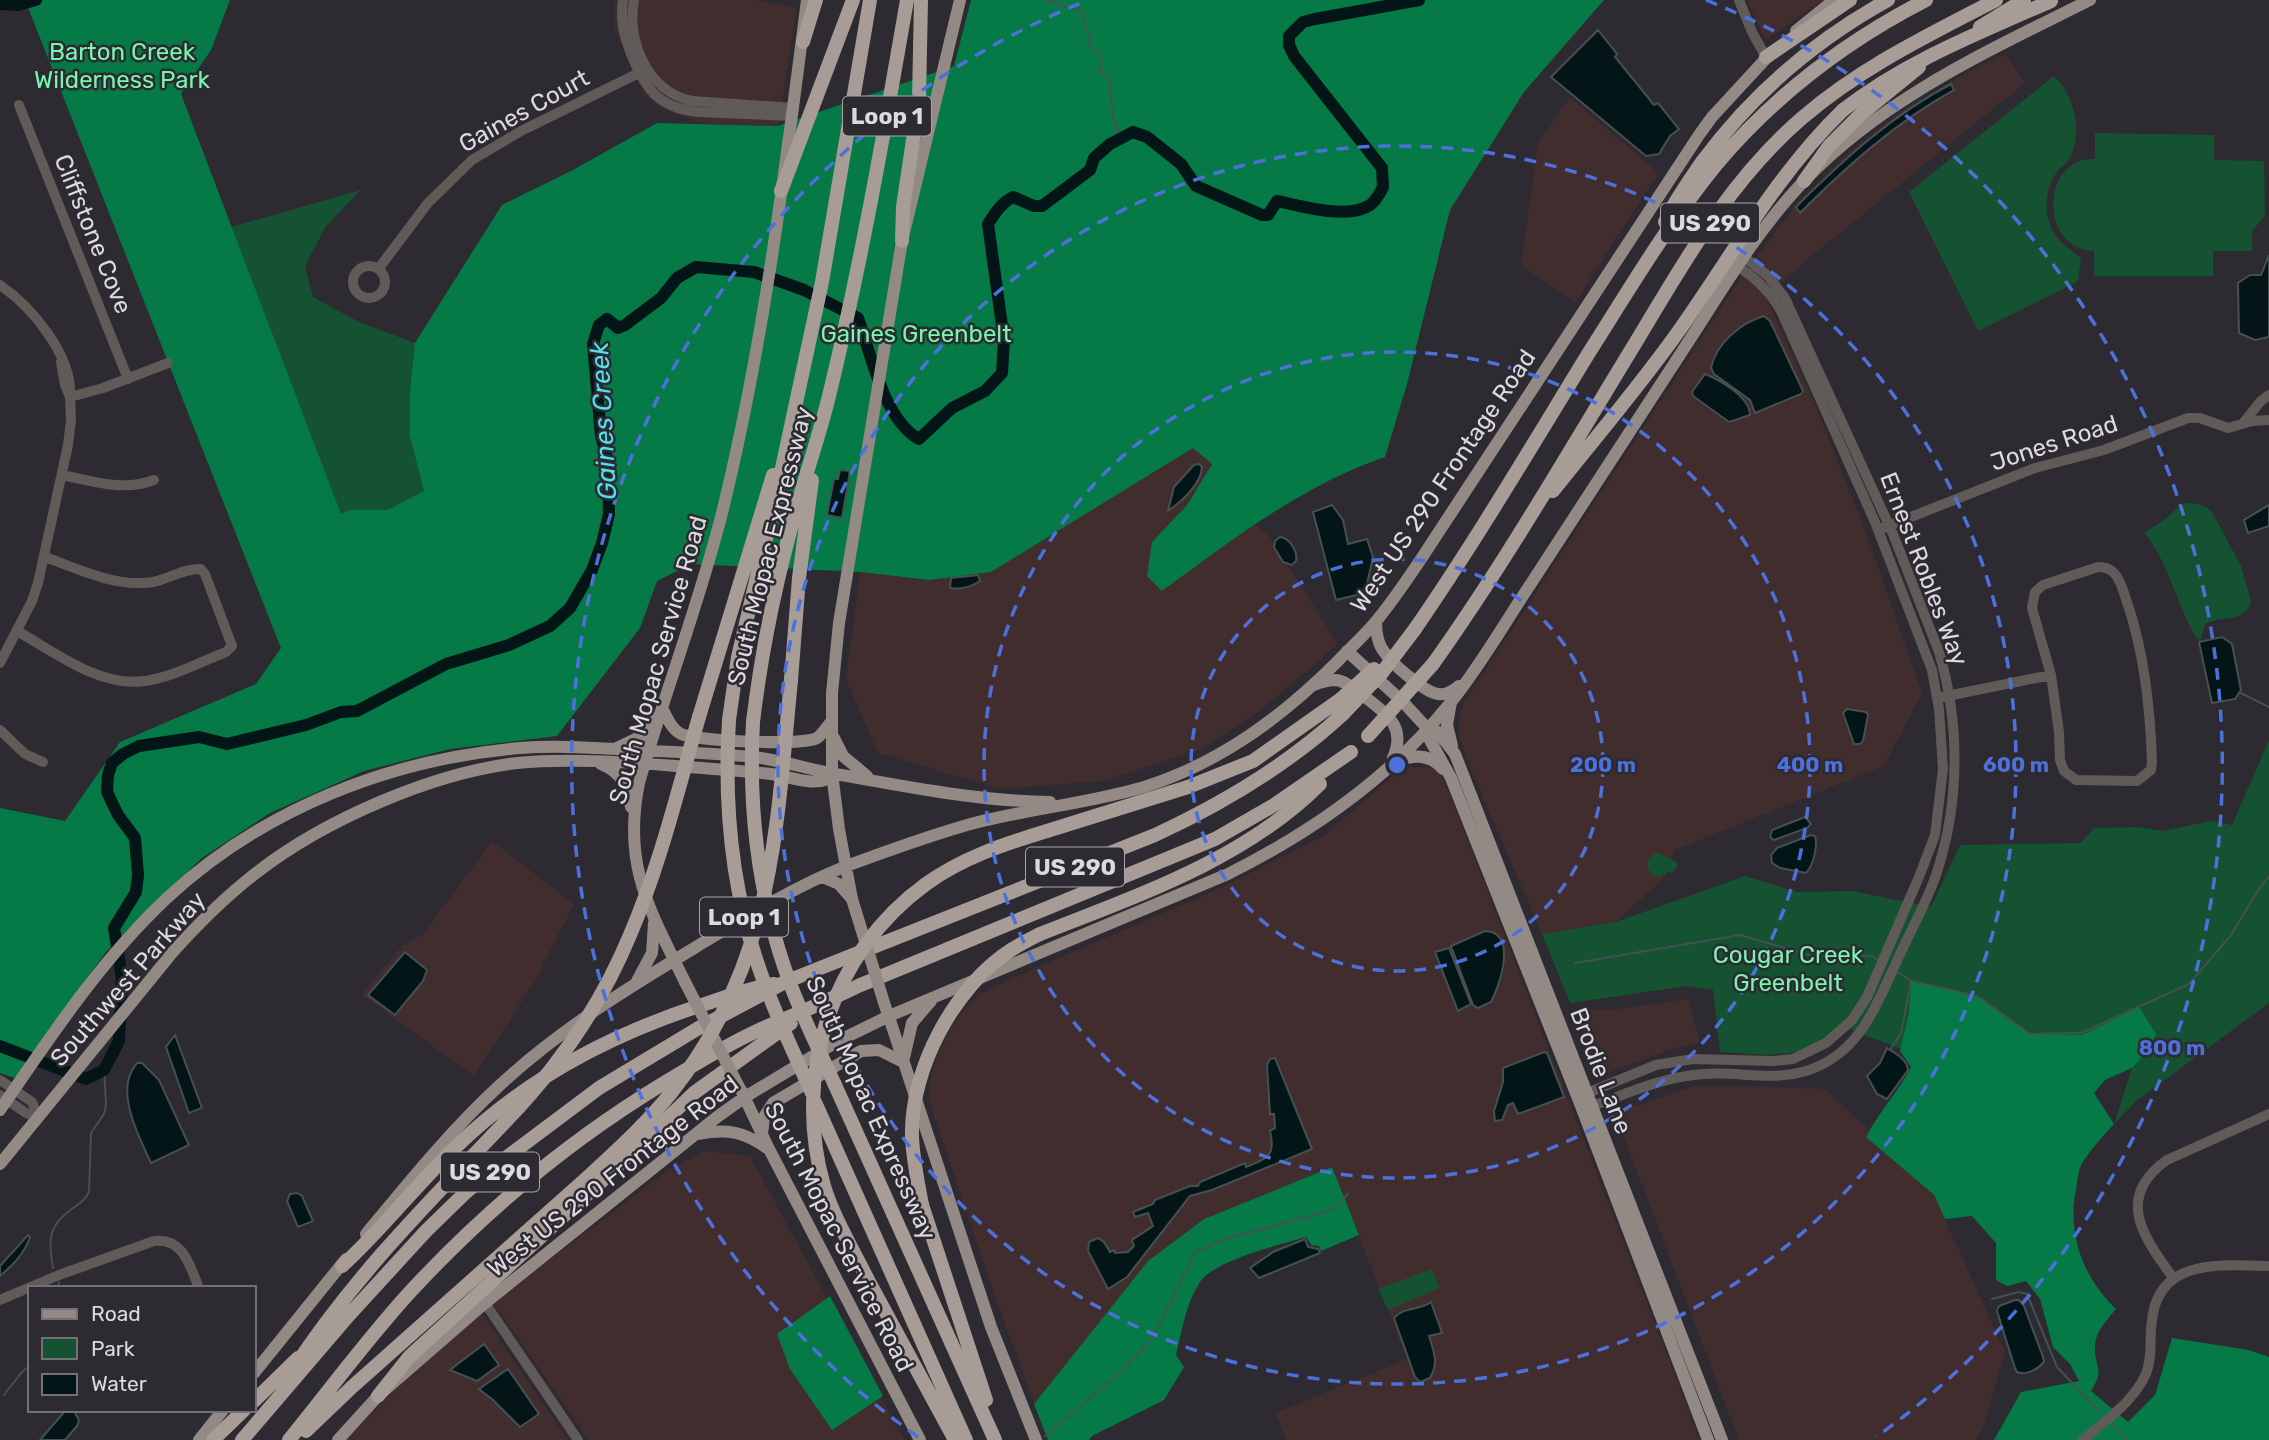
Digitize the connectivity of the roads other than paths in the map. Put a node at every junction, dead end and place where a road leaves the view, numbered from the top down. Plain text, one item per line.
1 (623, 0) edge
2 (634, 0) edge
3 (807, 0) edge
4 (816, 0) edge
5 (853, 0) edge
6 (870, 0) edge
7 (907, 0) edge
8 (921, 0) edge
9 (960, 0) edge
10 (1739, 0) edge
11 (1834, 0) edge
12 (1850, 0) edge
13 (1888, 0) edge
14 (1926, 0) edge
15 (1996, 0) edge
16 (2024, 0) edge
17 (2090, 0) edge
18 (2052, 1) edge
19 (803, 41) junction
20 (1766, 57) junction
21 (643, 71) junction
22 (19, 105) dead end
23 (793, 112) junction
24 (1804, 181) junction
25 (781, 191) junction
26 (902, 241) junction
27 (1648, 258) junction
28 (1741, 261) junction
29 (379, 268) dead end
30 (0, 285) edge
31 (168, 363) dead end
32 (128, 379) junction
33 (2269, 395) edge
34 (70, 397) junction
35 (2269, 421) edge
36 (2244, 422) junction
37 (787, 438) junction
38 (814, 450) junction
39 (62, 475) junction
40 (154, 480) dead end
41 (1883, 528) junction
42 (1517, 536) junction
43 (45, 558) junction
44 (1377, 621) junction
45 (17, 631) junction
46 (1347, 651) junction
47 (0, 663) edge
48 (2051, 675) junction
49 (1465, 682) junction
50 (1314, 685) junction
51 (1942, 697) junction
52 (1451, 702) junction
53 (1342, 706) junction
54 (662, 708) junction
55 (832, 728) junction
56 (1427, 728) junction
57 (0, 730) edge
58 (612, 749) junction
59 (1351, 752) junction
60 (1455, 754) junction
61 (646, 757) junction
62 (43, 762) dead end
63 (598, 763) junction
64 (1390, 765) junction
65 (828, 778) junction
66 (1451, 778) junction
67 (870, 779) junction
68 (1072, 803) junction
69 (633, 820) junction
70 (846, 867) junction
71 (821, 877) junction
72 (852, 899) junction
73 (1505, 915) junction
74 (653, 919) junction
75 (1535, 959) junction
76 (674, 960) junction
77 (785, 982) junction
78 (634, 984) junction
79 (938, 994) junction
80 (812, 1009) junction
81 (887, 1012) junction
82 (903, 1062) junction
83 (0, 1080) edge
84 (742, 1092) junction
85 (5, 1099) edge
86 (1584, 1100) junction
87 (2269, 1114) edge
88 (38, 1118) junction
89 (762, 1134) junction
90 (695, 1135) junction
91 (769, 1149) junction
92 (0, 1164) edge
93 (342, 1266) junction
94 (2269, 1266) edge
95 (2174, 1279) junction
96 (34, 1286) edge
97 (198, 1286) edge
98 (28, 1288) edge
99 (0, 1300) edge
100 (485, 1303) junction
101 (1668, 1318) junction
102 (308, 1347) junction
103 (256, 1371) edge
104 (378, 1396) junction
105 (256, 1399) edge
106 (221, 1412) edge
107 (242, 1412) edge
108 (247, 1434) edge
109 (293, 1439) edge
110 (199, 1440) edge
111 (213, 1440) edge
112 (338, 1440) edge
113 (578, 1440) edge
114 (920, 1440) edge
115 (955, 1440) edge
116 (967, 1440) edge
117 (995, 1440) edge
118 (1001, 1440) edge
119 (1036, 1440) edge
120 (1708, 1440) edge
121 (1722, 1440) edge
122 (2083, 1440) edge

1 - 21 street
2 - 21 street
3 - 19 main road, South Mopac Service Road
4 - 19 highway
5 - 25 highway
6 - 37 highway, South Mopac Expressway / Loop 1
7 - 38 highway, South Mopac Expressway / Loop 1
8 - 26 highway
9 - 26 main road
10 - 20 street
11 - 20 main road, West US 290 Frontage Road
12 - 20 highway
13 - 27 highway
14 - 27 highway, US 290
15 - 42 highway, US 290
16 - 24 highway
17 - 24 main road, West US 290 Frontage Road
18 - 42 highway, bridge
19 - 23 main road, South Mopac Service Road
20 - 44 main road, West US 290 Frontage Road
21 - 23 street
21 - 29 street, Gaines Court
22 - 32 street, Cliffstone Cove
23 - 25 main road, South Mopac Service Road
24 - 28 main road, West US 290 Frontage Road
25 - 54 main road, South Mopac Service Road
26 - 55 main road
27 - 53 highway, US 290, bridge
28 - 41 street, Ernest Robles Way
28 - 49 main road, West US 290 Frontage Road
30 - 34 street
31 - 32 street
32 - 34 street
33 - 36 street
34 - 39 street
35 - 36 street, Jones Road
36 - 41 street, Jones Road
37 - 102 highway, bridge
37 - 116 highway, South Mopac Expressway / Loop 1, bridge
38 - 109 highway, bridge
38 - 117 highway, South Mopac Expressway / Loop 1, bridge
39 - 40 street
39 - 43 street
41 - 51 street, Ernest Robles Way
42 - 59 highway, US 290, bridge
43 - 45 street
43 - 45 street
44 - 46 main road, West US 290 Frontage Road
44 - 49 main road
45 - 47 street
46 - 50 main road, West US 290 Frontage Road
46 - 56 main road, Brodie Lane
48 - 48 street
48 - 51 street
49 - 52 main road, West US 290 Frontage Road
50 - 64 main road
50 - 68 main road, West US 290 Frontage Road
51 - 86 street, Ernest Robles Way
51 - 86 street, Ernest Robles Way
52 - 56 main road, West US 290 Frontage Road
52 - 60 main road
53 - 77 highway, US 290
53 - 115 highway, bridge
54 - 55 main road
54 - 58 main road
54 - 61 main road, South Mopac Service Road
55 - 65 main road
55 - 67 main road
56 - 60 main road, Brodie Lane
56 - 64 main road, West US 290 Frontage Road
56 - 66 main road, Brodie Lane
57 - 62 street
58 - 61 main road, Southwest Parkway
58 - 85 main road, Southwest Parkway
59 - 80 highway, US 290
59 - 118 highway, bridge
60 - 75 main road, Brodie Lane
61 - 63 main road, Southwest Parkway
61 - 65 main road, Southwest Parkway
61 - 69 main road, South Mopac Service Road
63 - 69 main road
63 - 88 main road, Southwest Parkway
64 - 66 main road
64 - 79 main road, West US 290 Frontage Road
65 - 67 main road, Southwest Parkway
65 - 70 main road
66 - 73 main road, Brodie Lane
67 - 68 main road, Southwest Parkway
68 - 70 main road, West US 290 Frontage Road
69 - 74 main road, South Mopac Service Road
70 - 71 main road, West US 290 Frontage Road
70 - 72 main road
71 - 72 main road
71 - 76 main road, West US 290 Frontage Road
72 - 81 main road, bridge
73 - 75 main road
73 - 86 main road, Brodie Lane
74 - 76 main road, South Mopac Service Road
74 - 78 main road
75 - 86 main road, Brodie Lane
76 - 78 main road, West US 290 Frontage Road
76 - 84 main road, South Mopac Service Road, bridge
77 - 93 highway
77 - 108 highway, US 290
78 - 93 main road, West US 290 Frontage Road
79 - 81 main road, West US 290 Frontage Road
79 - 82 main road
80 - 104 highway
80 - 109 highway, US 290
81 - 82 main road
81 - 84 main road, West US 290 Frontage Road
82 - 89 main road
82 - 119 main road
83 - 85 street
84 - 89 main road, South Mopac Service Road
84 - 90 main road, West US 290 Frontage Road
85 - 88 street
86 - 101 main road, Brodie Lane
86 - 101 main road, Brodie Lane
87 - 95 street
88 - 92 main road, Southwest Parkway
89 - 91 main road, South Mopac Service Road
90 - 91 main road
90 - 100 main road, West US 290 Frontage Road
91 - 114 main road, South Mopac Service Road
93 - 103 main road, West US 290 Frontage Road
94 - 95 street
95 - 122 street
96 - 97 street
98 - 99 street
100 - 104 main road, West US 290 Frontage Road
100 - 113 street
101 - 120 main road, Brodie Lane
101 - 121 main road
102 - 105 highway
102 - 108 highway
104 - 112 main road, West US 290 Frontage Road
106 - 110 main road
107 - 111 highway

